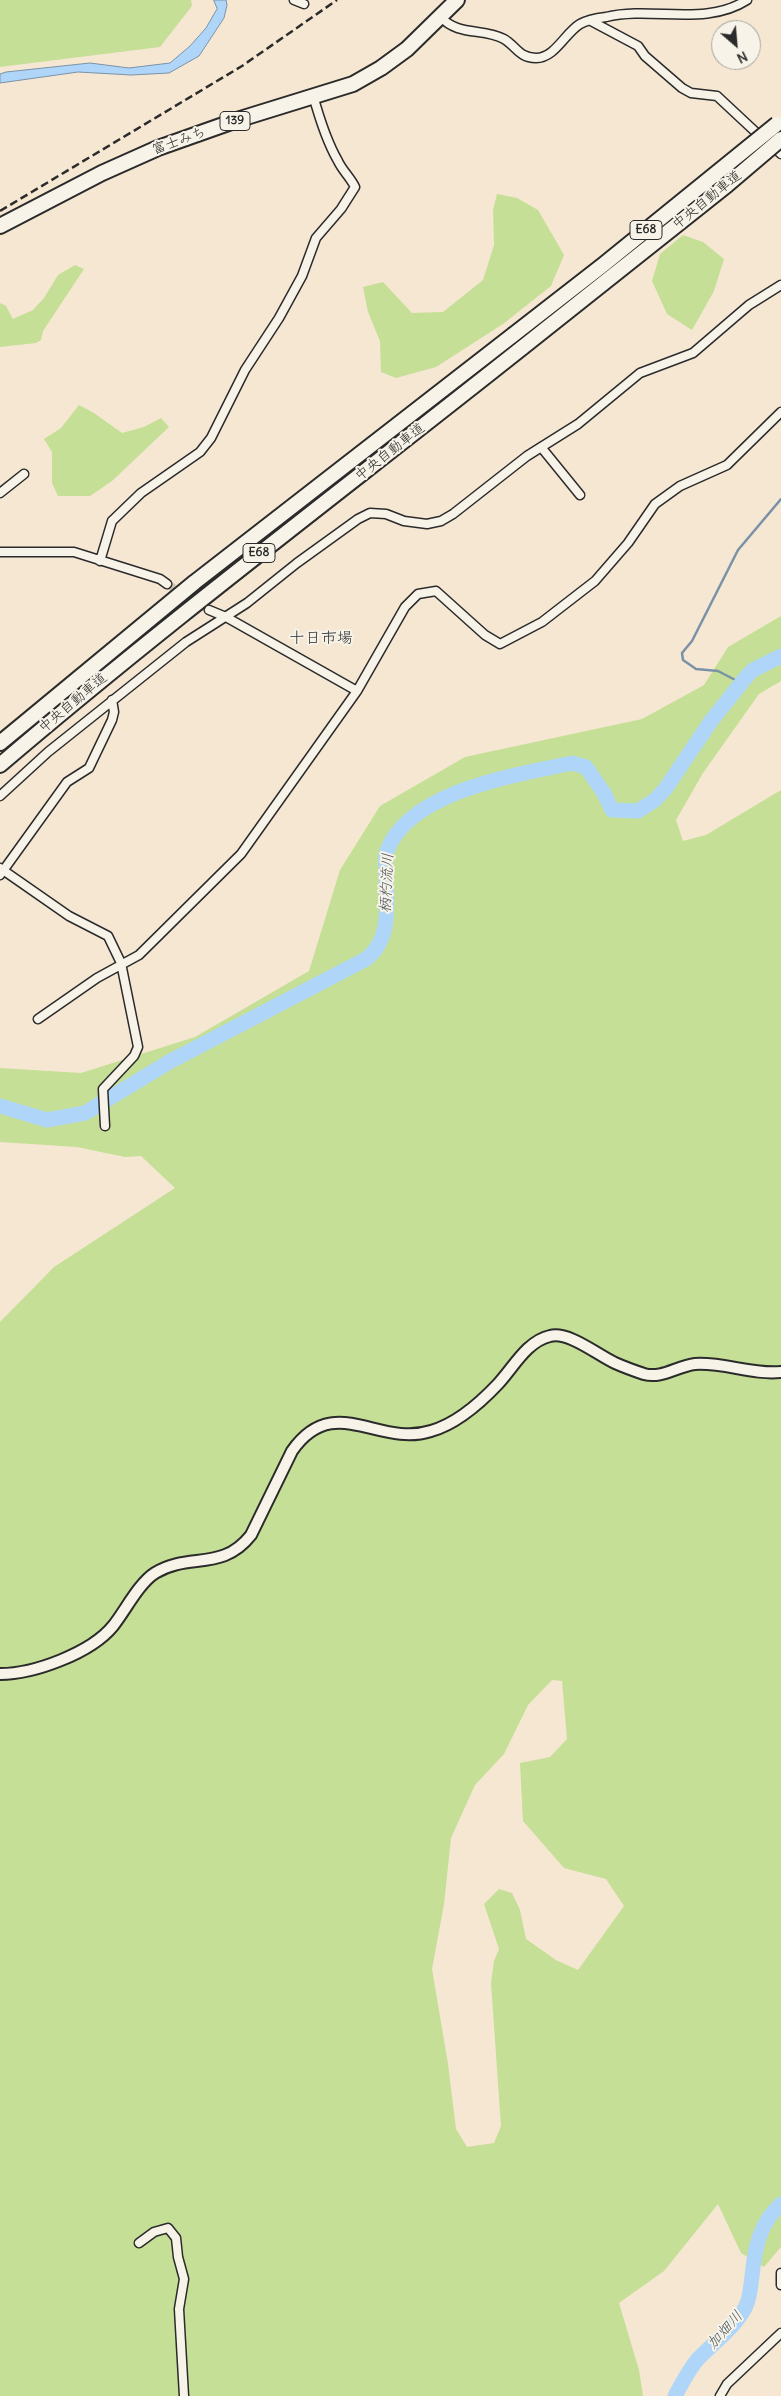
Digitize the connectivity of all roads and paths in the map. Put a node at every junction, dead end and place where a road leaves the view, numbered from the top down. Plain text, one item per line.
1 (294, 0) edge
2 (457, 0) edge
3 (747, 0) edge
4 (304, 4) dead end
5 (440, 17) junction
6 (590, 21) junction
7 (313, 95) junction
8 (779, 122) edge
9 (781, 139) edge
10 (781, 154) edge
11 (0, 226) edge
12 (781, 286) edge
13 (781, 412) edge
14 (541, 447) junction
15 (24, 474) dead end
16 (0, 493) edge
17 (580, 495) dead end
18 (0, 552) edge
19 (100, 561) junction
20 (167, 584) tunnel mouth
21 (209, 610) tunnel mouth
22 (226, 617) junction
23 (357, 691) junction
24 (112, 700) junction
25 (0, 743) edge
26 (0, 765) edge
27 (0, 796) edge
28 (1, 871) edge
29 (121, 963) junction
30 (38, 1019) dead end
31 (105, 1126) dead end
32 (781, 1372) edge
33 (0, 1674) edge
34 (139, 2243) dead end
35 (781, 2273) edge
36 (781, 2285) edge
37 (781, 2333) edge
38 (184, 2396) edge
39 (720, 2396) edge

1 - 4 street
2 - 5 highway, 富士みち / 139
3 - 6 street
5 - 6 street
5 - 7 highway, 富士みち / 139
6 - 10 street
7 - 11 highway, 富士みち / 139
7 - 19 street
8 - 25 highway, 中央自動車道 / E68, bridge
9 - 26 highway, 中央自動車道 / E68, bridge
12 - 14 street
13 - 23 street
14 - 17 street
14 - 22 street
15 - 16 street
18 - 19 street
19 - 20 street
21 - 22 street
22 - 23 street
22 - 24 street
23 - 29 street
24 - 27 street
24 - 28 street
28 - 29 street
29 - 30 street
29 - 31 street
32 - 33 street
34 - 38 street
35 - 36 street
37 - 39 street

